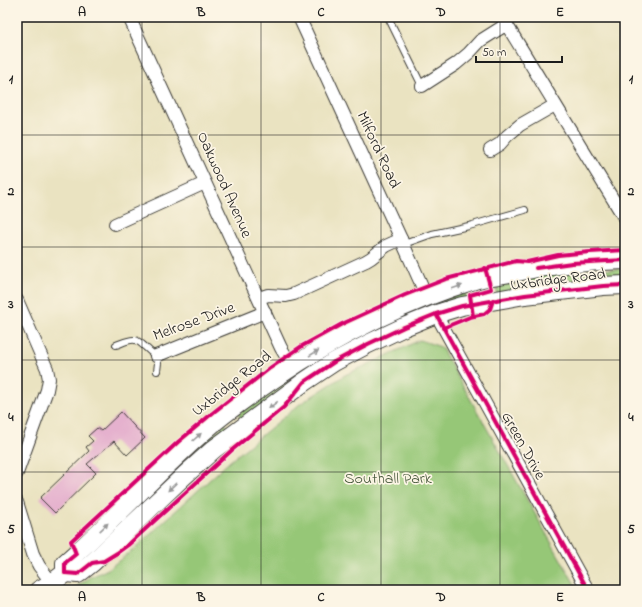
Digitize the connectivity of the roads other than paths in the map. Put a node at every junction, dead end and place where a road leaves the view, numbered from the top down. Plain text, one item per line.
1 (129, 17) edge
2 (299, 17) edge
3 (388, 17) edge
4 (504, 21) edge
5 (422, 86) joint
6 (555, 105) junction
7 (490, 150) dead end
8 (205, 183) junction
9 (525, 210) dead end
10 (625, 219) edge
11 (115, 224) dead end
12 (402, 241) junction
13 (625, 260) edge
14 (520, 271) junction
15 (625, 285) edge
16 (525, 295) junction
17 (427, 297) junction
18 (259, 298) junction
19 (17, 300) edge
20 (265, 312) junction
21 (436, 314) junction
22 (116, 345) dead end
23 (156, 356) junction
24 (292, 366) junction
25 (156, 371) dead end
26 (227, 412) junction
27 (240, 430) junction
28 (17, 473) edge
29 (17, 502) edge
30 (52, 582) edge
31 (588, 590) edge

1 - 8 street, Oakwood Avenue
2 - 12 street, Milford Road
3 - 5 lane
4 - 5 street
4 - 6 street
6 - 7 street
6 - 10 street
8 - 11 street
8 - 18 street, Oakwood Avenue
9 - 12 lane
12 - 17 street, Milford Road
12 - 18 street
13 - 14 main road, Uxbridge Road
14 - 16 main road
17 -> 14 main road, Uxbridge Road
15 - 16 main road, Uxbridge Road
16 - 21 main road, Uxbridge Road
24 -> 17 main road, Uxbridge Road
18 - 20 street, Oakwood Avenue
19 - 28 street
20 - 23 street, Melrose Drive
20 - 24 street, Oakwood Avenue
21 -> 27 main road, Uxbridge Road
21 - 31 street, Green Drive
22 - 23 lane, Melrose Drive
23 - 25 lane
24 - 26 main road, Uxbridge Road
26 - 27 main road
30 -> 26 main road, Uxbridge Road
27 -> 30 main road, Uxbridge Road
29 - 30 street

